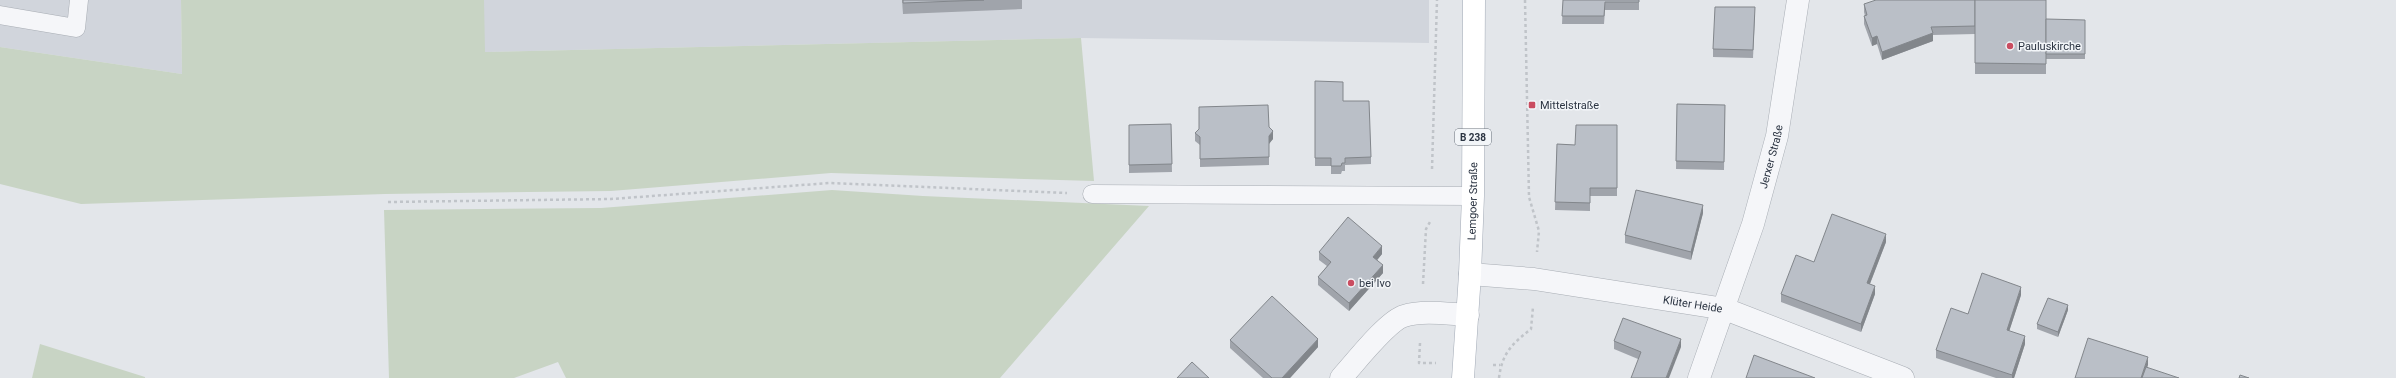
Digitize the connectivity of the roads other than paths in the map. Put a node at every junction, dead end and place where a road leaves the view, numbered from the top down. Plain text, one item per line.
1 (78, 0) edge
2 (1474, 0) edge
3 (1798, 0) edge
4 (0, 15) edge
5 (1092, 194) road end
6 (1473, 196) junction
7 (1470, 274) junction
8 (1725, 309) junction
9 (1468, 315) junction
10 (1341, 378) edge
11 (1463, 378) edge
12 (1699, 378) edge
13 (1903, 378) edge

1 - 4 lane
2 - 6 main road, Lemgoer Straße / B 238
3 - 8 street, Jerxer Straße
5 - 6 lane
6 - 7 main road, Lemgoer Straße / B 238
7 - 8 street, Klüter Heide
7 - 9 main road, Lemgoer Straße / B 238
8 - 12 street, Jerxer Straße
8 - 13 street, Klüter Heide
9 - 10 street
9 - 11 main road, Lemgoer Straße / B 238

